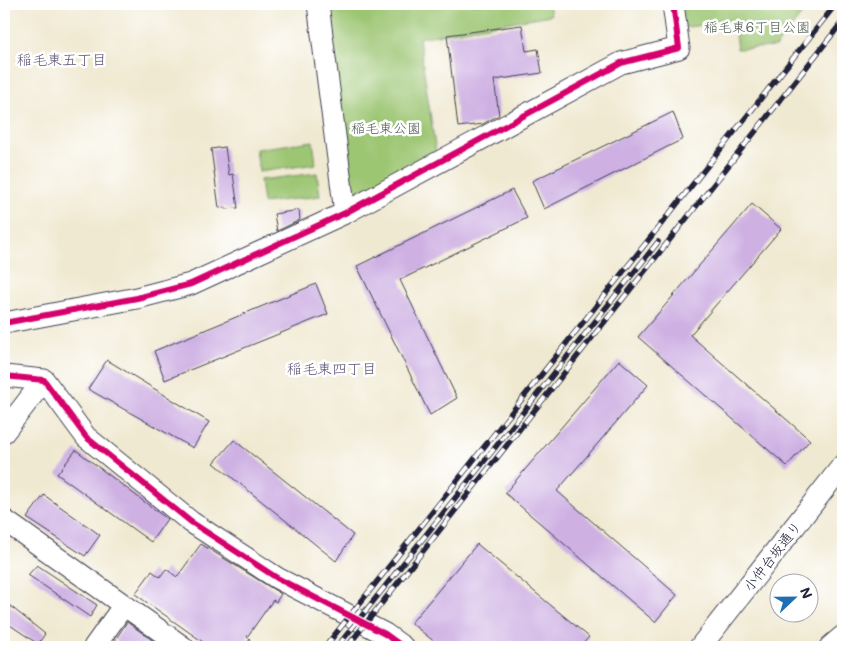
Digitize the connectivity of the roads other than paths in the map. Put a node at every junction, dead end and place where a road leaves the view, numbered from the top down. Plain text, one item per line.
1 (318, 4) edge
2 (674, 4) edge
3 (345, 213) junction
4 (4, 323) edge
5 (4, 376) edge
6 (44, 380) junction
7 (4, 432) edge
8 (840, 474) edge
9 (4, 520) edge
10 (124, 605) junction
11 (843, 636) edge
12 (380, 641) edge
13 (94, 647) edge
14 (183, 647) edge
15 (403, 647) edge
16 (700, 647) edge
17 (830, 647) edge

1 - 3 street
2 - 3 street
3 - 4 street
5 - 6 street
6 - 7 street
6 - 12 street
8 - 16 street, 小仲台坂通り
9 - 10 street
10 - 13 street
10 - 14 street
11 - 17 street
12 - 15 street

